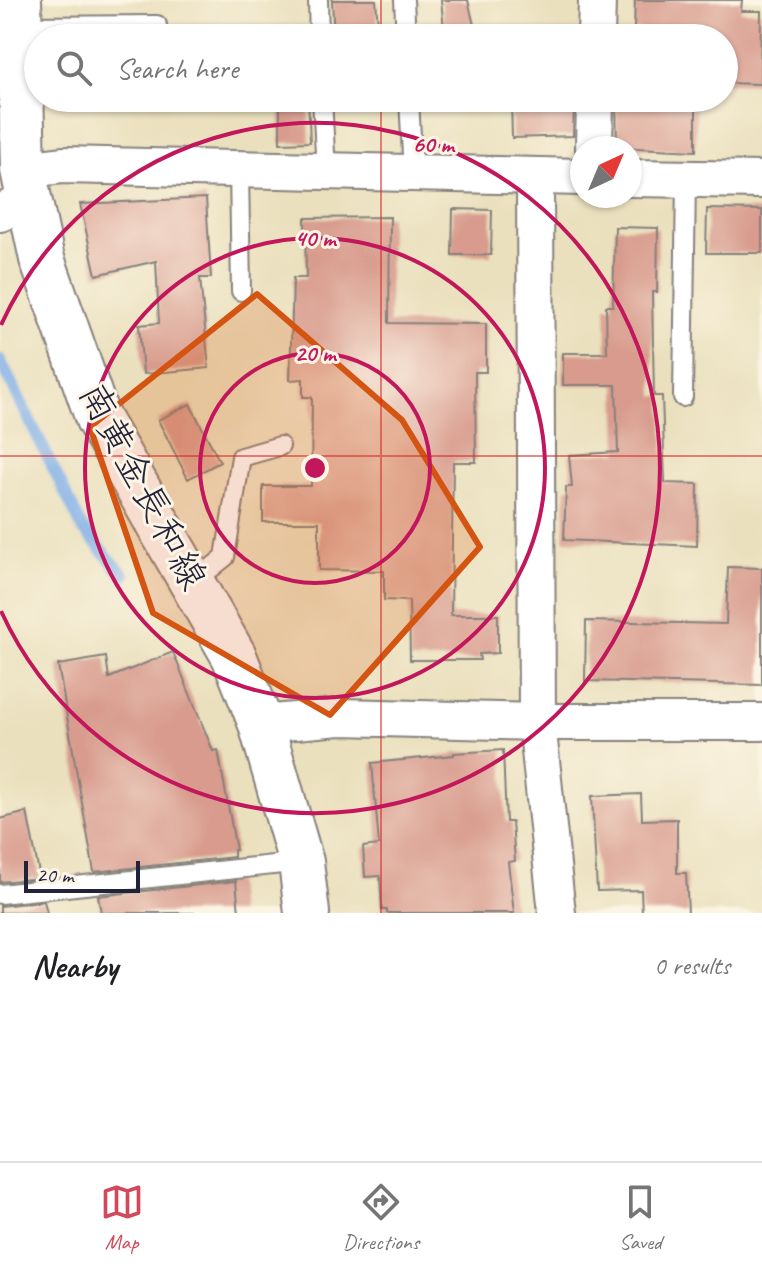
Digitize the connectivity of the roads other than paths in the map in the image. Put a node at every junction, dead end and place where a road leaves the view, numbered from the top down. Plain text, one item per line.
1 (318, 0) edge
2 (404, 0) edge
3 (597, 0) edge
4 (20, 13) edge
5 (146, 24) edge
6 (319, 24) edge
7 (405, 24) edge
8 (596, 24) edge
9 (323, 112) edge
10 (410, 112) edge
11 (595, 112) edge
12 (594, 136) edge
13 (239, 170) junction
14 (326, 172) junction
15 (413, 175) junction
16 (570, 177) edge
17 (535, 178) junction
18 (642, 178) edge
19 (686, 179) junction
20 (762, 180) edge
21 (18, 194) edge
22 (241, 291) dead end
23 (683, 397) dead end
24 (280, 446) dead end
25 (194, 582) junction
26 (537, 722) junction
27 (762, 722) edge
28 (261, 724) junction
29 (301, 862) junction
30 (0, 894) edge
31 (307, 913) edge
32 (557, 913) edge

1 - 6 lane
2 - 7 lane
3 - 8 street
4 - 5 lane
4 - 21 main road, 南黄金長和線
9 - 14 lane
10 - 15 lane
11 - 12 street
13 - 14 street
13 - 21 street
13 - 22 lane
14 - 15 street
15 - 17 street
16 - 17 street
17 - 26 street
18 - 19 street
19 - 20 street
19 - 23 lane
21 - 25 main road, 南黄金長和線
24 - 25 lane
25 - 28 main road, 南黄金長和線
26 - 27 street
26 - 28 street
26 - 32 street
28 - 29 main road, 南黄金長和線
29 - 30 lane
29 - 31 main road, 南黄金長和線

